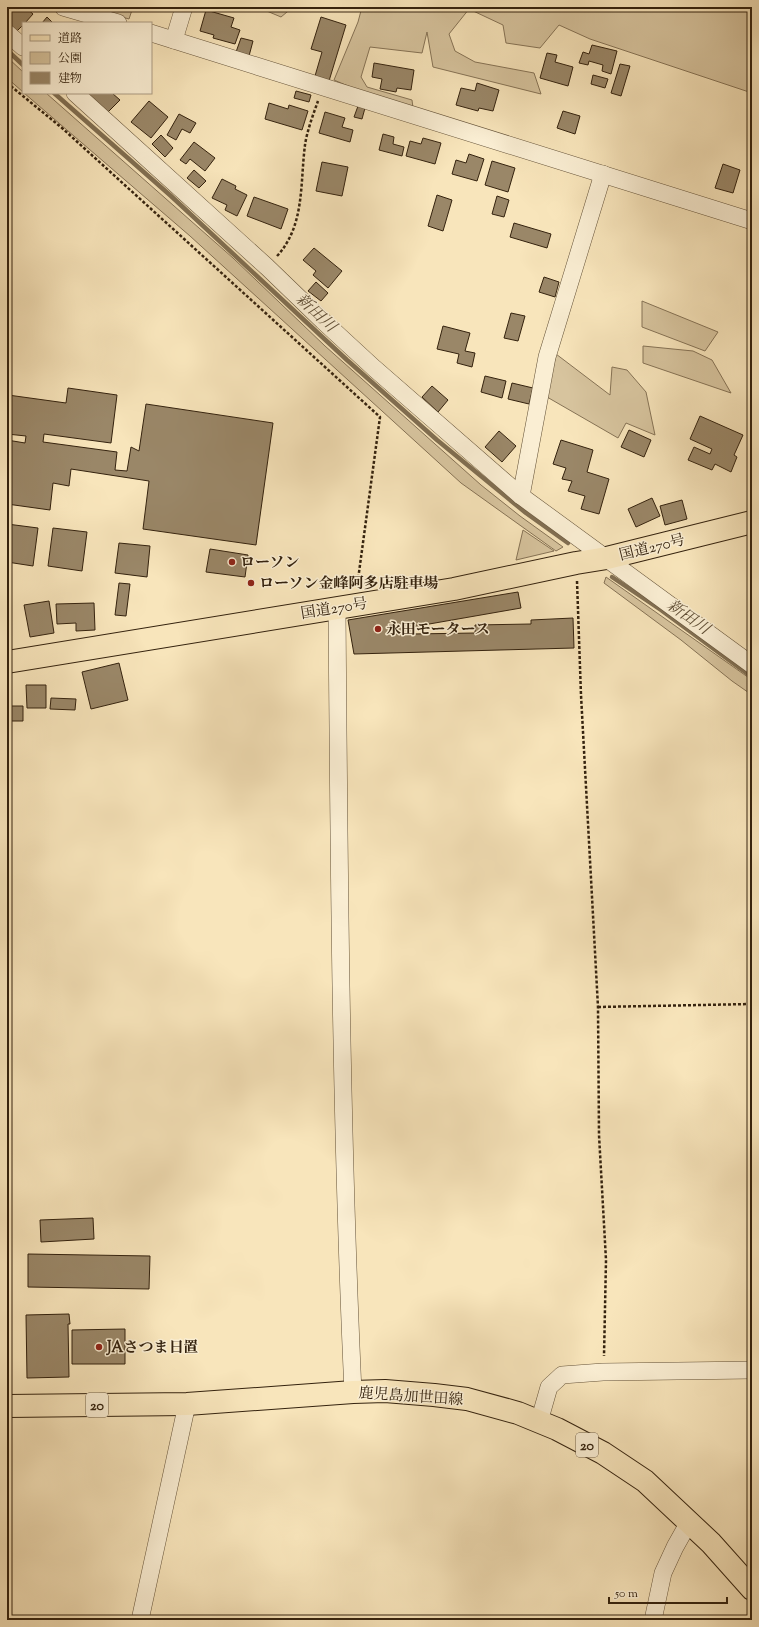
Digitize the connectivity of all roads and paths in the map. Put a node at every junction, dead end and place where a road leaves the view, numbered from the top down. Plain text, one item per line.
1 (63, 7) edge
2 (184, 7) edge
3 (115, 22) edge
4 (7, 33) edge
5 (152, 33) edge
6 (174, 40) junction
7 (22, 46) edge
8 (7, 83) edge
9 (322, 85) junction
10 (75, 94) edge
11 (603, 174) junction
12 (752, 221) edge
13 (267, 267) junction
14 (521, 496) junction
15 (752, 522) edge
16 (607, 558) junction
17 (576, 563) junction
18 (346, 606) junction
19 (7, 662) edge
20 (752, 665) edge
21 (752, 1004) edge
22 (598, 1007) junction
23 (752, 1370) edge
24 (603, 1372) junction
25 (353, 1392) junction
26 (187, 1404) junction
27 (7, 1406) edge
28 (539, 1422) junction
29 (689, 1522) junction
30 (752, 1589) edge
31 (140, 1620) edge
32 (653, 1620) edge

1 - 3 street
2 - 6 street
4 - 7 street
5 - 6 street
6 - 9 street
8 - 18 path
9 - 11 street
9 - 13 path
10 - 13 street
11 - 12 street
11 - 14 street
13 - 14 street
14 - 16 street
15 - 16 main road, 国道270号
16 - 17 main road, 国道270号
16 - 20 street
17 - 18 main road, 国道270号
17 - 22 path
18 - 19 main road, 国道270号
18 - 25 street
21 - 22 path
22 - 24 path
23 - 24 street
24 - 28 street
25 - 26 main road, 鹿児島加世田線 / 20
25 - 28 main road, 鹿児島加世田線 / 20
26 - 27 main road, 鹿児島加世田線 / 20
26 - 31 street
28 - 29 main road, 鹿児島加世田線 / 20
29 - 30 main road, 鹿児島加世田線 / 20
29 - 32 street

